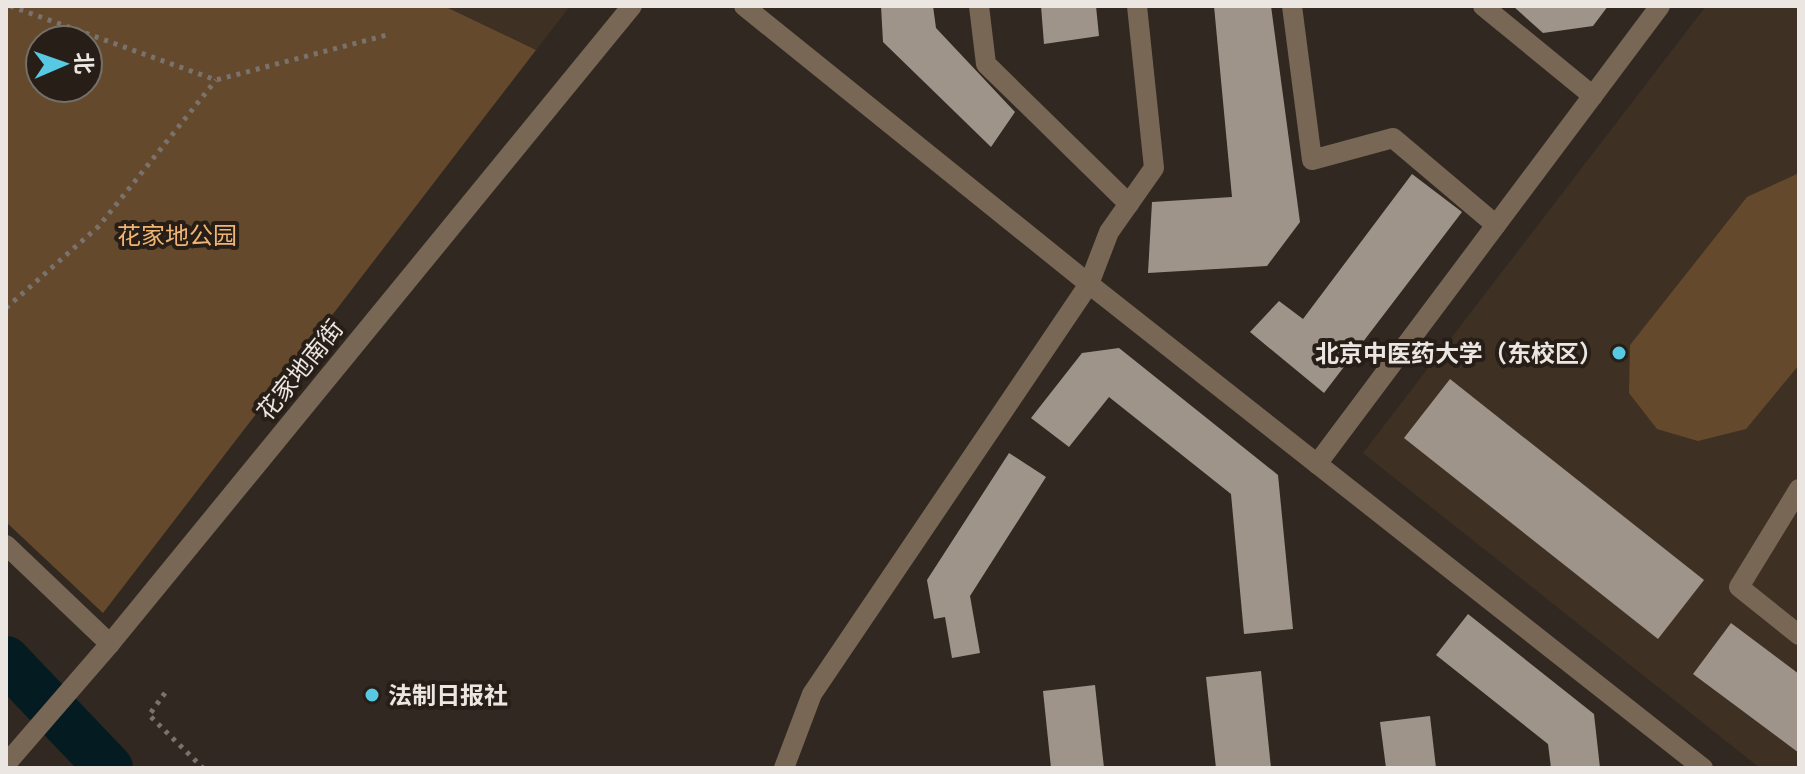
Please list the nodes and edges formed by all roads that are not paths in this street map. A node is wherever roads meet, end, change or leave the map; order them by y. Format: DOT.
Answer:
graph roads {
  1 [pos="632,6"];
  2 [pos="744,6"];
  3 [pos="979,6"];
  4 [pos="1137,6"];
  5 [pos="1292,6"];
  6 [pos="1483,6"];
  7 [pos="1660,6"];
  8 [pos="1593,96"];
  9 [pos="1129,204"];
  10 [pos="1496,225"];
  11 [pos="1089,284"];
  12 [pos="1317,464"];
  13 [pos="1799,489"];
  14 [pos="6,545"];
  15 [pos="1799,635"];
  16 [pos="109,644"];
  17 [pos="7,762"];
  18 [pos="784,768"];
  19 [pos="1703,768"];
  1 -- 16 [label="street, 花家地南街"];
  2 -- 11 [label="street"];
  3 -- 9 [label="street"];
  4 -- 9 [label="street"];
  5 -- 10 [label="street"];
  6 -- 8 [label="street"];
  7 -- 8 [label="street"];
  8 -- 10 [label="street"];
  9 -- 11 [label="street"];
  10 -- 12 [label="street"];
  11 -- 12 [label="street"];
  11 -- 18 [label="street"];
  12 -- 19 [label="street"];
  13 -- 15 [label="street"];
  14 -- 16 [label="street"];
  16 -- 17 [label="street, 花家地南街"];
}
